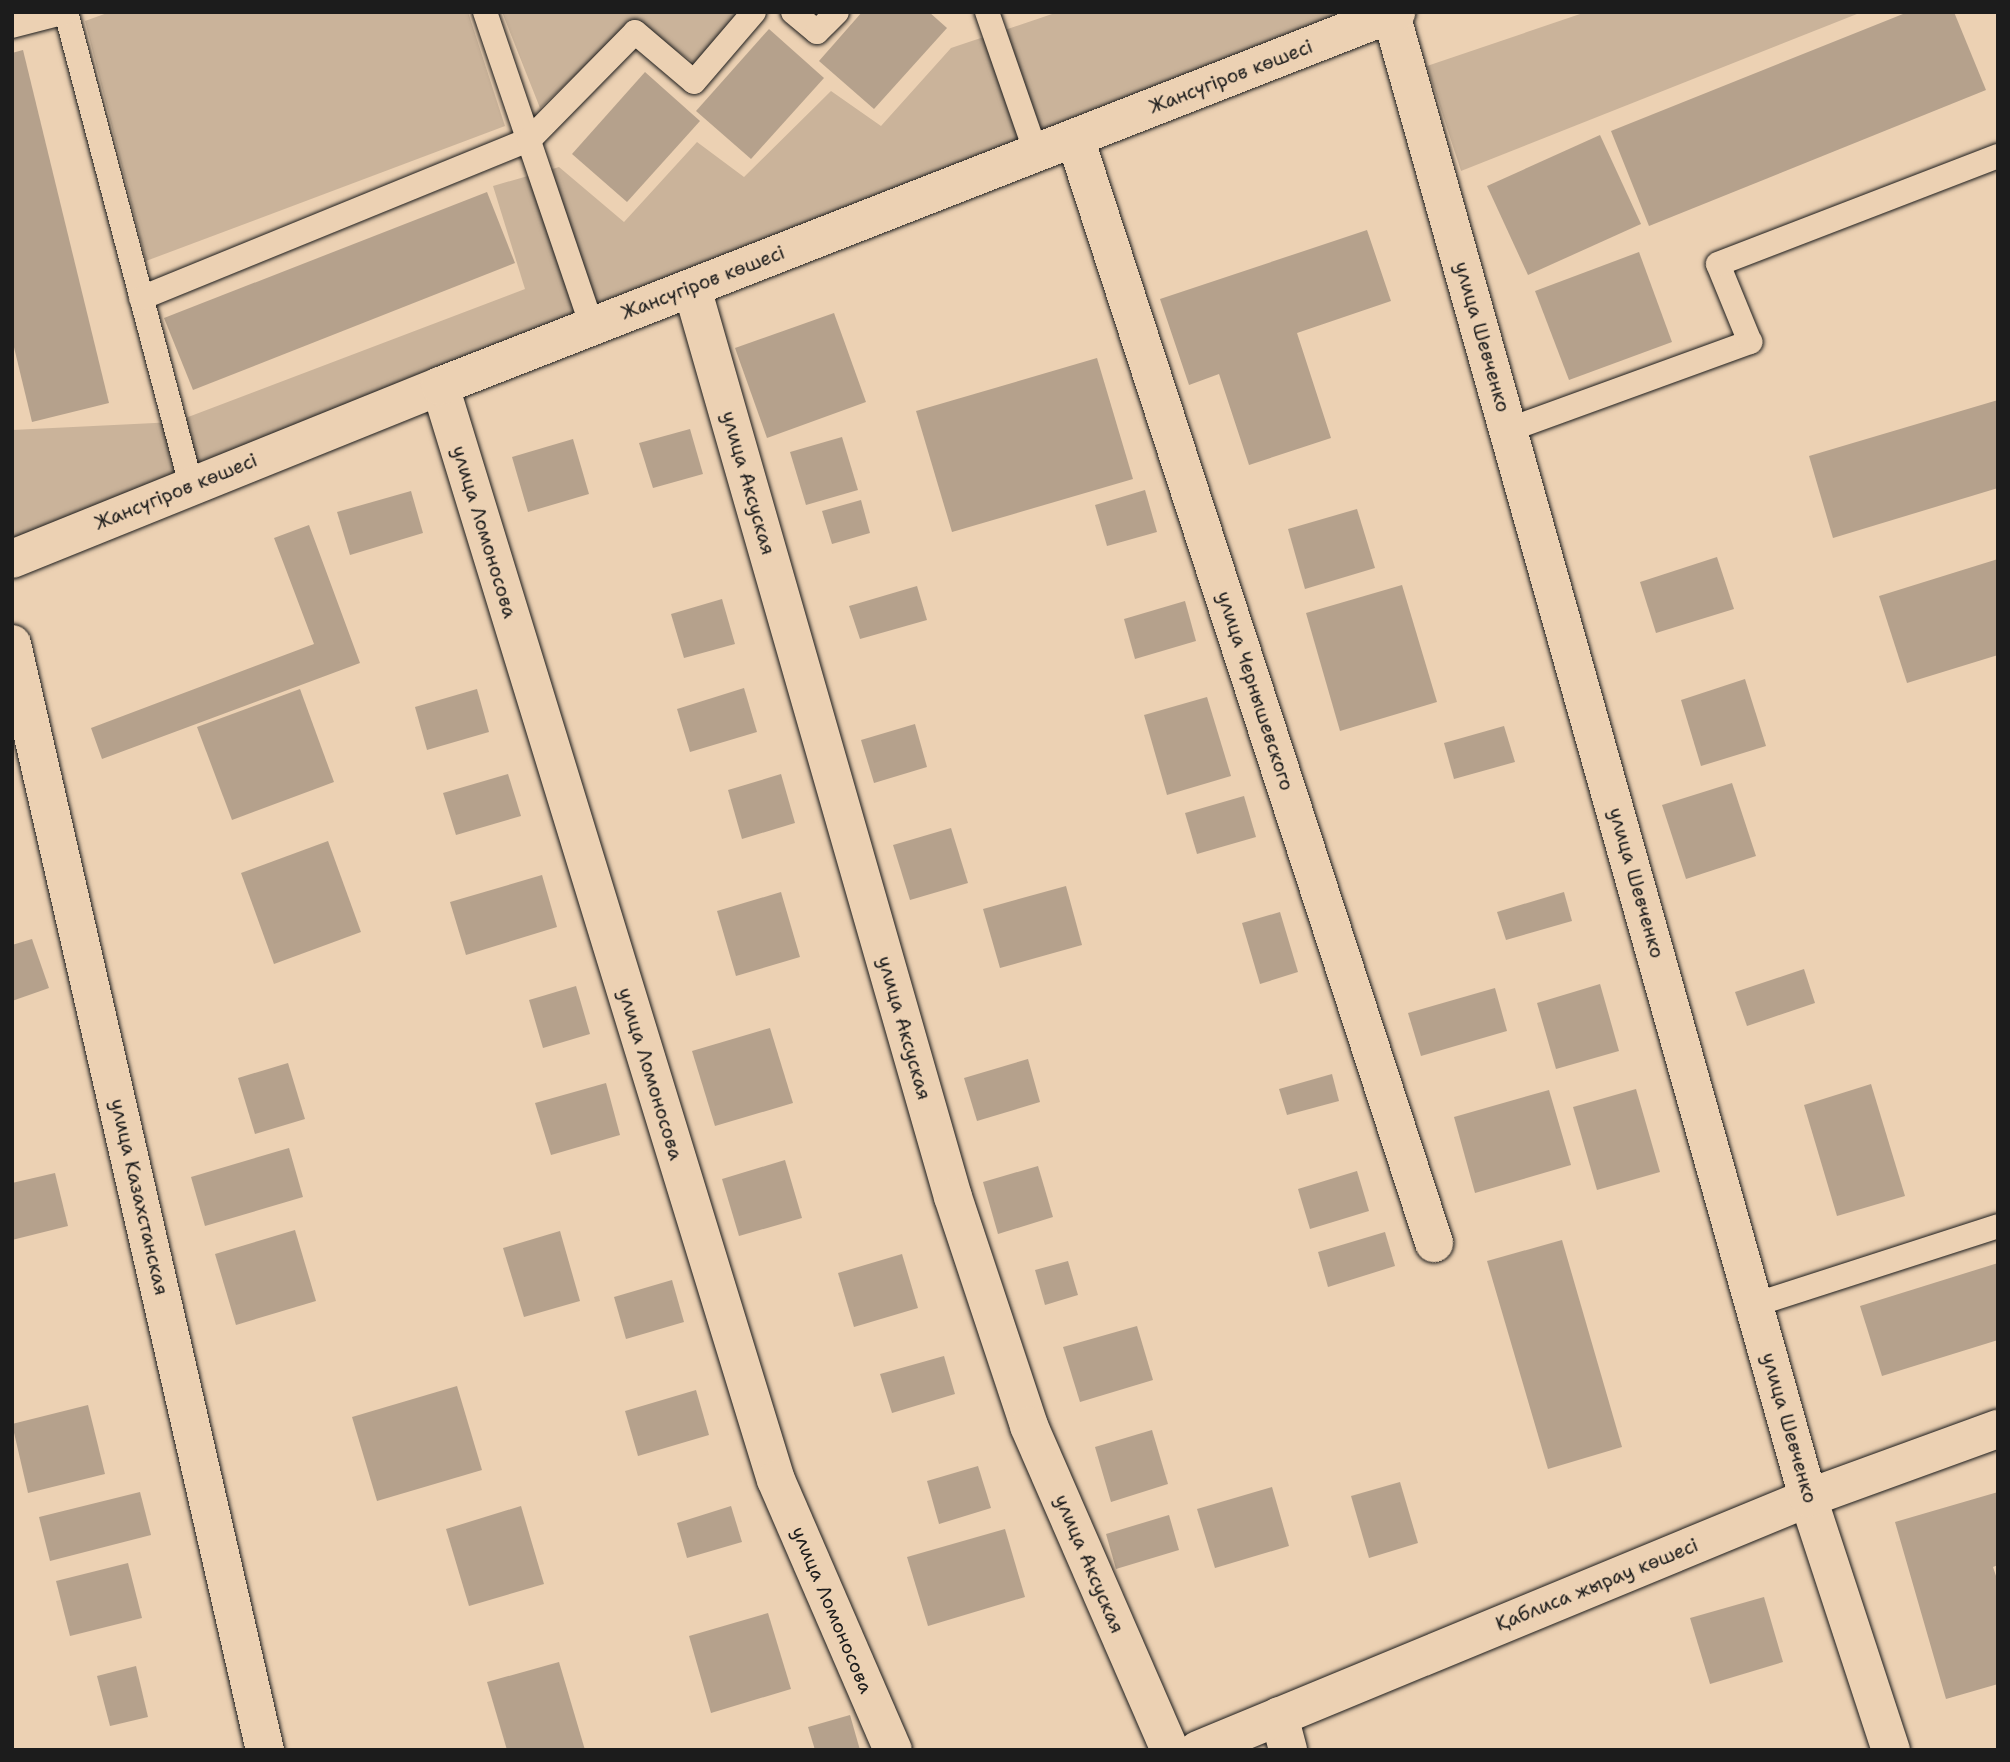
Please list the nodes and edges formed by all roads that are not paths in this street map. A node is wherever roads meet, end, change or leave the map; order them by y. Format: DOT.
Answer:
graph roads {
  1 [pos="66,12"];
  2 [pos="485,12"];
  3 [pos="754,12"];
  4 [pos="793,12"];
  5 [pos="837,12"];
  6 [pos="987,12"];
  7 [pos="1393,13"];
  8 [pos="12,26"];
  9 [pos="1075,138"];
  10 [pos="529,140"];
  11 [pos="1036,153"];
  12 [pos="1998,156"];
  13 [pos="692,288"];
  14 [pos="141,299"];
  15 [pos="592,327"];
  16 [pos="440,386"];
  17 [pos="1508,430"];
  18 [pos="191,486"];
  19 [pos="12,559"];
  20 [pos="12,644"];
  21 [pos="1998,1226"];
  22 [pos="1434,1243"];
  23 [pos="1754,1305"];
  24 [pos="1998,1429"];
  25 [pos="1808,1498"];
  26 [pos="1283,1733"];
  27 [pos="265,1750"];
  28 [pos="893,1750"];
  29 [pos="1170,1750"];
  30 [pos="1198,1750"];
  31 [pos="1891,1750"];
  1 -- 8 [label="lane"];
  1 -- 14 [label="lane"];
  2 -- 10 [label="lane"];
  3 -- 10 [label="lane"];
  4 -- 5 [label="lane"];
  6 -- 11 [label="lane"];
  7 -- 9 [label="street, Жансүгіров көшесі"];
  7 -- 17 [label="street, улица Шевченко"];
  9 -- 11 [label="street, Жансүгіров көшесі"];
  9 -- 22 [label="street, улица Чернышевского"];
  10 -- 14 [label="lane"];
  10 -- 15 [label="lane"];
  11 -- 13 [label="street, Жансүгіров көшесі"];
  12 -- 17 [label="lane"];
  13 -- 15 [label="street, Жансүгіров көшесі"];
  13 -- 29 [label="street, улица Аксуская"];
  14 -- 18 [label="lane"];
  15 -- 16 [label="street, Жансүгіров көшесі"];
  16 -- 18 [label="street, Жансүгіров көшесі"];
  16 -- 28 [label="street, улица Ломоносова"];
  17 -- 23 [label="street, улица Шевченко"];
  18 -- 19 [label="street, Жансүгіров көшесі"];
  20 -- 27 [label="street, улица Казахстанская"];
  21 -- 23 [label="lane"];
  23 -- 25 [label="street, улица Шевченко"];
  24 -- 25 [label="street, Қаблиса жырау көшесі"];
  25 -- 26 [label="street, Қаблиса жырау көшесі"];
  25 -- 31 [label="street, улица Шевченко"];
  26 -- 30 [label="street, Қаблиса жырау көшесі"];
}
